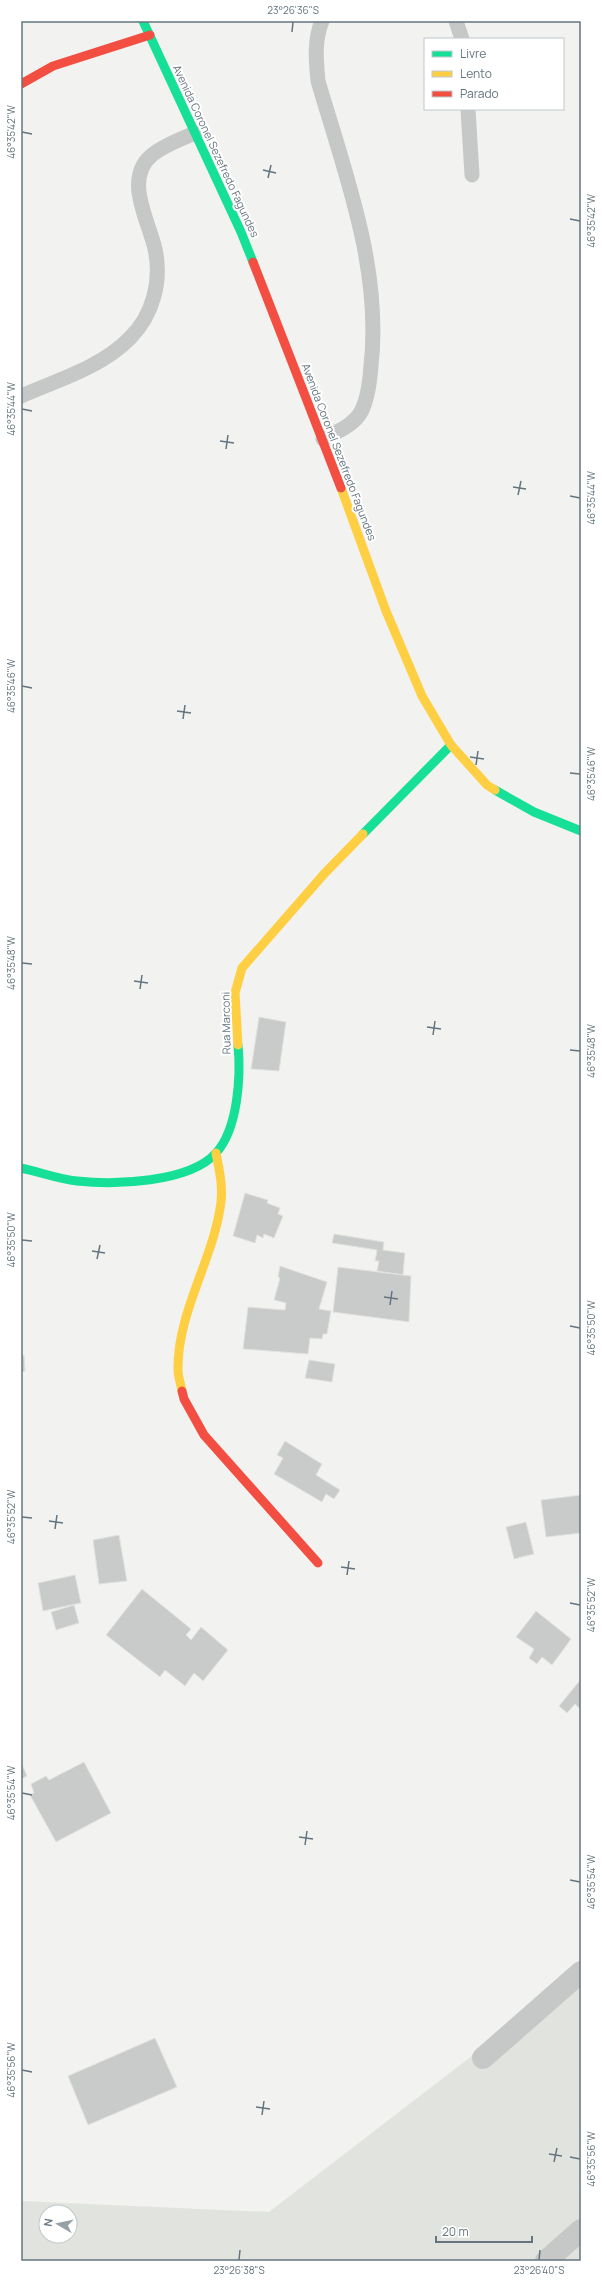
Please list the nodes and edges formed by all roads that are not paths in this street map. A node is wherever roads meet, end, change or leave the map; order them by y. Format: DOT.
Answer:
graph roads {
  1 [pos="143,21"];
  2 [pos="322,21"];
  3 [pos="456,21"];
  4 [pos="150,36"];
  5 [pos="462,38"];
  6 [pos="21,84"];
  7 [pos="468,110"];
  8 [pos="195,133"];
  9 [pos="472,175"];
  10 [pos="21,396"];
  11 [pos="323,439"];
  12 [pos="451,745"];
  13 [pos="581,831"];
  14 [pos="216,1153"];
  15 [pos="21,1168"];
  16 [pos="318,1564"];
  17 [pos="581,1972"];
  18 [pos="483,2058"];
  19 [pos="581,2230"];
  20 [pos="546,2261"];
  1 -- 4 [label="street, Avenida Coronel Sezefredo Fagundes"];
  2 -- 11 [label="lane"];
  3 -- 5 [label="lane"];
  4 -- 6 [label="street"];
  4 -- 8 [label="street, Avenida Coronel Sezefredo Fagundes"];
  7 -- 9 [label="lane"];
  8 -- 10 [label="lane"];
  8 -- 11 [label="street, Avenida Coronel Sezefredo Fagundes"];
  11 -- 12 [label="street, Avenida Coronel Sezefredo Fagundes"];
  12 -- 13 [label="street, Avenida Coronel Sezefredo Fagundes"];
  12 -- 14 [label="street, Rua Marconi"];
  14 -- 15 [label="street, Rua Marconi"];
  14 -- 16 [label="street"];
  17 -- 18 [label="street"];
  19 -- 20 [label="street"];
}
